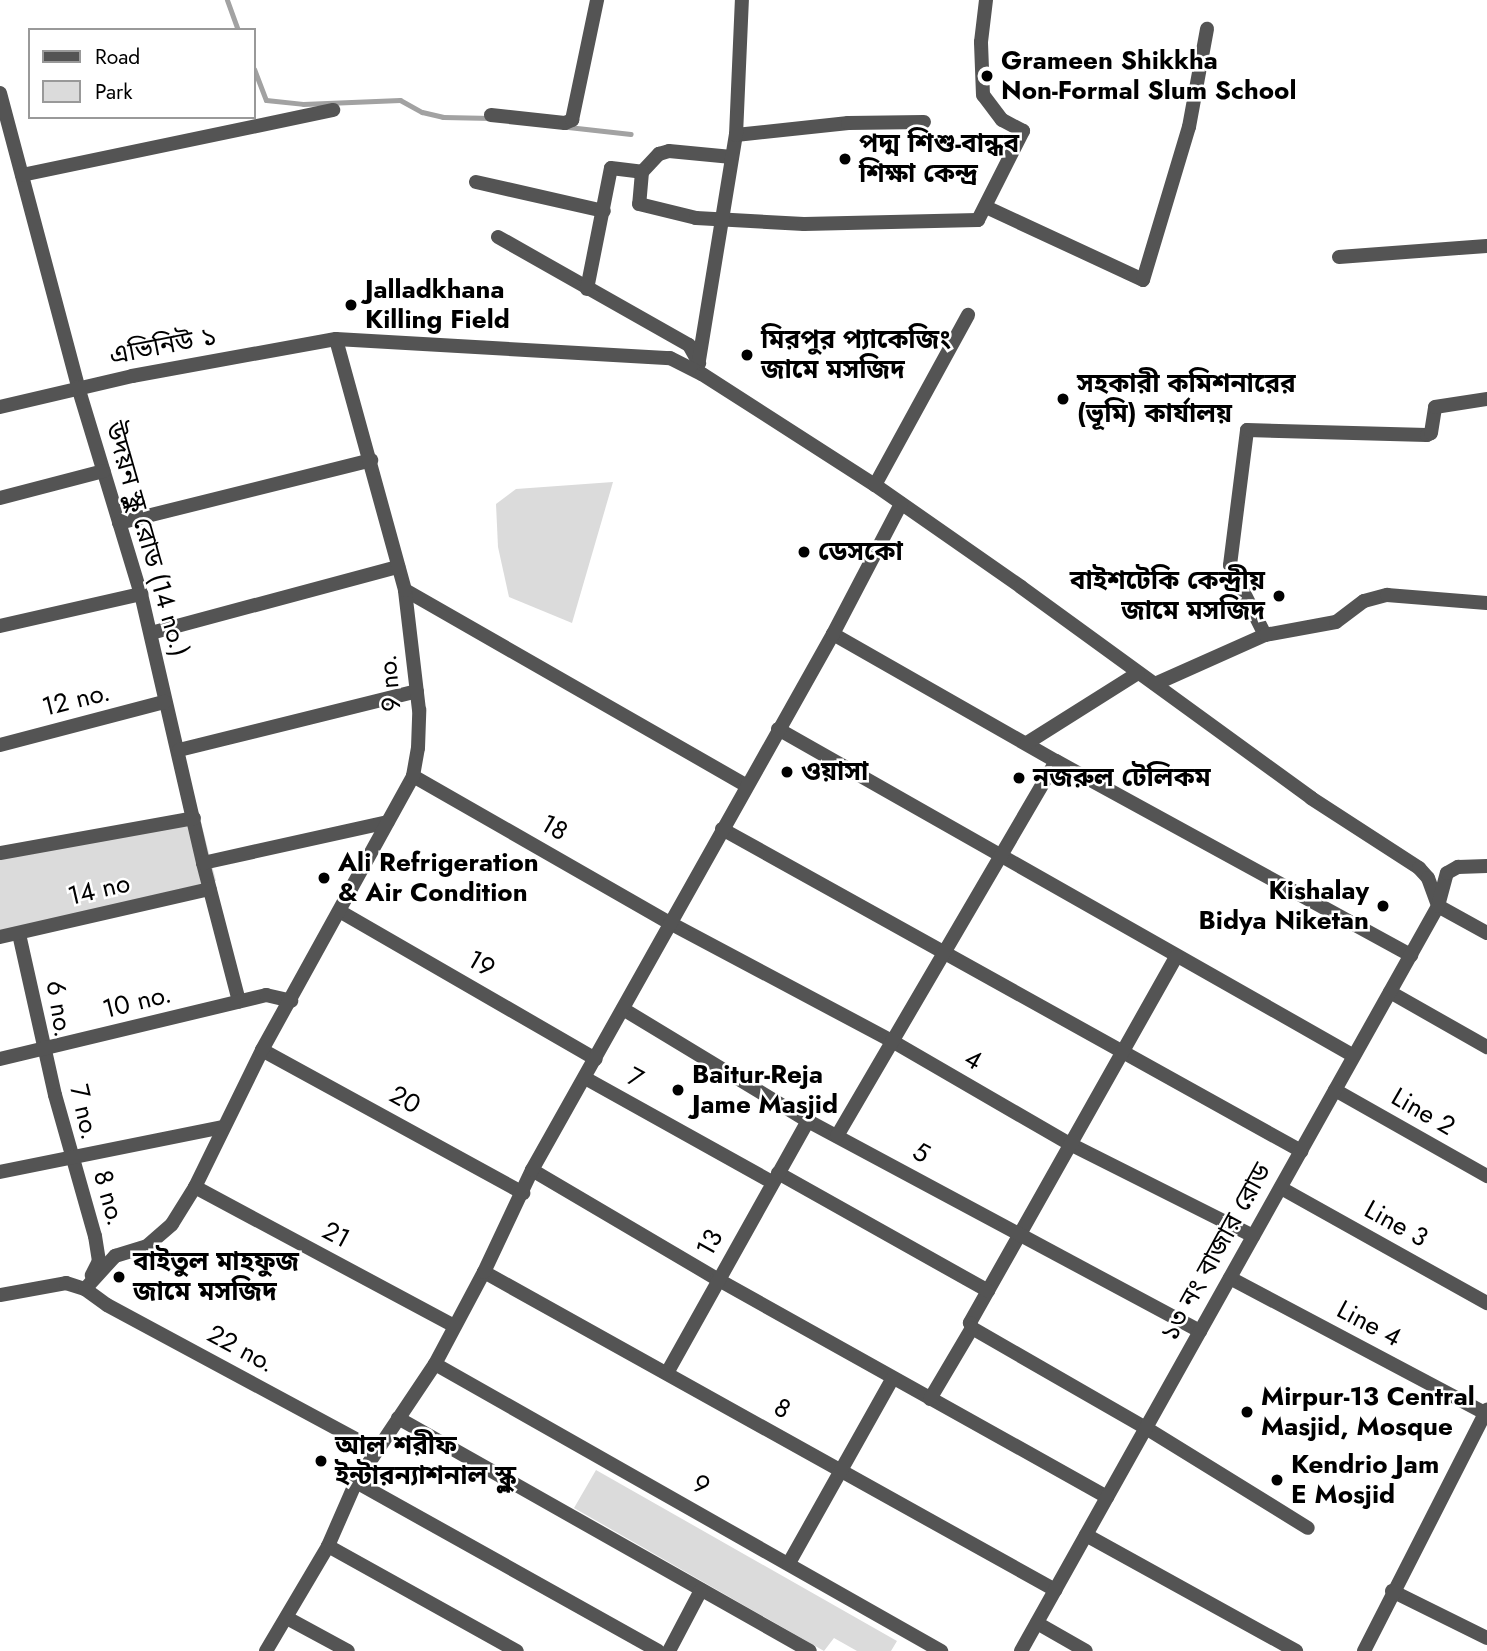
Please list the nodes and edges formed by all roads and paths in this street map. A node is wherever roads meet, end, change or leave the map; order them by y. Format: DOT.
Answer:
graph roads {
  1 [pos="597,0"];
  2 [pos="742,0"];
  3 [pos="986,0"];
  4 [pos="1207,29"];
  5 [pos="0,93"];
  6 [pos="333,110"];
  7 [pos="491,115"];
  8 [pos="924,122"];
  9 [pos="736,135"];
  10 [pos="732,157"];
  11 [pos="642,173"];
  12 [pos="22,174"];
  13 [pos="476,182"];
  14 [pos="986,207"];
  15 [pos="604,211"];
  16 [pos="723,221"];
  17 [pos="498,237"];
  18 [pos="1487,246"];
  19 [pos="1339,257"];
  20 [pos="587,289"];
  21 [pos="968,315"];
  22 [pos="336,339"];
  23 [pos="700,367"];
  24 [pos="78,387"];
  25 [pos="1487,399"];
  26 [pos="0,407"];
  27 [pos="371,460"];
  28 [pos="104,471"];
  29 [pos="875,485"];
  30 [pos="0,498"];
  31 [pos="901,504"];
  32 [pos="119,523"];
  33 [pos="398,567"];
  34 [pos="405,590"];
  35 [pos="141,594"];
  36 [pos="1487,603"];
  37 [pos="0,626"];
  38 [pos="151,633"];
  39 [pos="833,634"];
  40 [pos="1265,635"];
  41 [pos="1138,673"];
  42 [pos="1155,684"];
  43 [pos="417,691"];
  44 [pos="164,702"];
  45 [pos="778,729"];
  46 [pos="1027,744"];
  47 [pos="0,745"];
  48 [pos="179,750"];
  49 [pos="1056,761"];
  50 [pos="413,776"];
  51 [pos="746,785"];
  52 [pos="194,818"];
  53 [pos="388,822"];
  54 [pos="722,829"];
  55 [pos="0,853"];
  56 [pos="1000,856"];
  57 [pos="203,863"];
  58 [pos="1487,866"];
  59 [pos="210,889"];
  60 [pos="1438,906"];
  61 [pos="341,912"];
  62 [pos="670,923"];
  63 [pos="19,933"];
  64 [pos="1487,933"];
  65 [pos="0,937"];
  66 [pos="945,951"];
  67 [pos="1410,955"];
  68 [pos="1176,957"];
  69 [pos="1390,992"];
  70 [pos="239,1001"];
  71 [pos="290,1001"];
  72 [pos="623,1009"];
  73 [pos="892,1041"];
  74 [pos="1487,1047"];
  75 [pos="262,1049"];
  76 [pos="1122,1049"];
  77 [pos="46,1050"];
  78 [pos="1354,1056"];
  79 [pos="0,1059"];
  80 [pos="596,1059"];
  81 [pos="585,1078"];
  82 [pos="1335,1090"];
  83 [pos="808,1122"];
  84 [pos="224,1127"];
  85 [pos="837,1136"];
  86 [pos="1070,1144"];
  87 [pos="1301,1151"];
  88 [pos="71,1156"];
  89 [pos="532,1170"];
  90 [pos="0,1172"];
  91 [pos="1487,1176"];
  92 [pos="775,1177"];
  93 [pos="195,1187"];
  94 [pos="1280,1188"];
  95 [pos="523,1193"];
  96 [pos="1020,1234"];
  97 [pos="1253,1236"];
  98 [pos="484,1272"];
  99 [pos="1230,1278"];
  100 [pos="717,1279"];
  101 [pos="85,1289"];
  102 [pos="988,1291"];
  103 [pos="0,1295"];
  104 [pos="1487,1303"];
  105 [pos="454,1326"];
  106 [pos="972,1328"];
  107 [pos="1200,1331"];
  108 [pos="435,1364"];
  109 [pos="667,1373"];
  110 [pos="893,1378"];
  111 [pos="930,1399"];
  112 [pos="1486,1411"];
  113 [pos="398,1418"];
  114 [pos="1146,1428"];
  115 [pos="376,1450"];
  116 [pos="842,1472"];
  117 [pos="356,1482"];
  118 [pos="1107,1497"];
  119 [pos="1308,1528"];
  120 [pos="1086,1535"];
  121 [pos="328,1546"];
  122 [pos="789,1563"];
  123 [pos="701,1590"];
  124 [pos="1055,1591"];
  125 [pos="1392,1591"];
  126 [pos="287,1618"];
  127 [pos="1037,1623"];
  128 [pos="1487,1638"];
  129 [pos="266,1651"];
  130 [pos="348,1651"];
  131 [pos="517,1651"];
  132 [pos="658,1651"];
  133 [pos="669,1651"];
  134 [pos="810,1651"];
  135 [pos="941,1651"];
  136 [pos="1021,1651"];
  137 [pos="1086,1651"];
  138 [pos="1296,1651"];
  139 [pos="1364,1651"];
  1 -- 7 [label="street"];
  2 -- 9 [label="street"];
  3 -- 14 [label="street"];
  4 -- 14 [label="street"];
  5 -- 12 [label="street, উদয়ন স্কুল রোড (14 no.)"];
  6 -- 12 [label="street"];
  8 -- 9 [label="street"];
  9 -- 10 [label="street"];
  10 -- 11 [label="street"];
  10 -- 16 [label="street"];
  11 -- 15 [label="street"];
  11 -- 16 [label="street"];
  12 -- 24 [label="street, উদয়ন স্কুল রোড (14 no.)"];
  13 -- 15 [label="street"];
  14 -- 16 [label="street"];
  15 -- 20 [label="street"];
  16 -- 23 [label="street"];
  17 -- 20 [label="street"];
  18 -- 19 [label="street"];
  20 -- 23 [label="street"];
  21 -- 29 [label="street"];
  22 -- 23 [label="street, এভিনিউ ১"];
  22 -- 24 [label="street, এভিনিউ ১"];
  22 -- 27 [label="street, 9 no."];
  23 -- 29 [label="street"];
  24 -- 26 [label="street, এভিনিউ ১"];
  24 -- 28 [label="street, উদয়ন স্কুল রোড (14 no.)"];
  25 -- 40 [label="street"];
  27 -- 32 [label="street"];
  27 -- 33 [label="street, 9 no."];
  28 -- 30 [label="street"];
  28 -- 32 [label="street, উদয়ন স্কুল রোড (14 no.)"];
  29 -- 31 [label="street"];
  31 -- 39 [label="street"];
  31 -- 41 [label="street"];
  32 -- 35 [label="street, উদয়ন স্কুল রোড (14 no.)"];
  33 -- 34 [label="street, 9 no."];
  33 -- 38 [label="street"];
  34 -- 43 [label="street, 9 no."];
  34 -- 51 [label="street"];
  35 -- 37 [label="street"];
  35 -- 38 [label="street, উদয়ন স্কুল রোড (14 no.)"];
  36 -- 40 [label="street"];
  38 -- 44 [label="street, উদয়ন স্কুল রোড (14 no.)"];
  39 -- 45 [label="street"];
  39 -- 46 [label="street"];
  40 -- 42 [label="street"];
  41 -- 42 [label="street"];
  41 -- 46 [label="street"];
  42 -- 60 [label="street"];
  43 -- 48 [label="street"];
  43 -- 50 [label="street, 9 no."];
  44 -- 47 [label="street, 12 no."];
  44 -- 48 [label="street, উদয়ন স্কুল রোড (14 no.)"];
  45 -- 51 [label="street"];
  45 -- 56 [label="street"];
  46 -- 49 [label="street"];
  48 -- 52 [label="street, উদয়ন স্কুল রোড (14 no.)"];
  49 -- 56 [label="street"];
  49 -- 67 [label="street"];
  50 -- 53 [label="street, 9 no."];
  50 -- 62 [label="street, 18"];
  51 -- 54 [label="street"];
  52 -- 55 [label="street"];
  52 -- 57 [label="street, উদয়ন স্কুল রোড (14 no.)"];
  53 -- 57 [label="street"];
  53 -- 61 [label="street, 9 no."];
  54 -- 62 [label="street"];
  54 -- 66 [label="street"];
  56 -- 66 [label="street"];
  56 -- 68 [label="street"];
  57 -- 59 [label="street, উদয়ন স্কুল রোড (14 no.)"];
  58 -- 60 [label="street, ১৩ নং বাজার রোড"];
  59 -- 63 [label="street, 14 no"];
  59 -- 70 [label="street, উদয়ন স্কুল রোড (14 no.)"];
  60 -- 64 [label="street"];
  60 -- 67 [label="street, ১৩ নং বাজার রোড"];
  61 -- 71 [label="street, 9 no."];
  61 -- 80 [label="street, 19"];
  62 -- 72 [label="street"];
  62 -- 73 [label="street, 4"];
  63 -- 65 [label="street, 14 no"];
  63 -- 77 [label="street, 6 no."];
  66 -- 73 [label="street"];
  66 -- 76 [label="street"];
  67 -- 69 [label="street, ১৩ নং বাজার রোড"];
  68 -- 76 [label="street"];
  68 -- 78 [label="street"];
  69 -- 74 [label="street"];
  69 -- 78 [label="street, ১৩ নং বাজার রোড"];
  70 -- 71 [label="street"];
  70 -- 77 [label="street, 10 no."];
  71 -- 75 [label="street, 9 no."];
  72 -- 80 [label="street"];
  72 -- 83 [label="street, 5"];
  73 -- 85 [label="street"];
  73 -- 86 [label="street, 4"];
  75 -- 84 [label="street, 9 no."];
  75 -- 95 [label="street, 20"];
  76 -- 86 [label="street"];
  76 -- 87 [label="street"];
  77 -- 79 [label="street, 6 no."];
  77 -- 88 [label="street, 7 no."];
  78 -- 82 [label="street, ১৩ নং বাজার রোড"];
  80 -- 81 [label="street"];
  81 -- 89 [label="street"];
  81 -- 92 [label="street, 7"];
  82 -- 87 [label="street, ১৩ নং বাজার রোড"];
  82 -- 91 [label="street, Line 2"];
  83 -- 85 [label="street, 5"];
  83 -- 92 [label="street, 13"];
  84 -- 88 [label="street"];
  84 -- 93 [label="street, 9 no."];
  85 -- 96 [label="street, 5"];
  86 -- 96 [label="street"];
  86 -- 97 [label="street, 4"];
  87 -- 94 [label="street, ১৩ নং বাজার রোড"];
  88 -- 90 [label="street, 7 no."];
  88 -- 101 [label="street, 8 no."];
  89 -- 95 [label="street"];
  89 -- 100 [label="street"];
  92 -- 100 [label="street, 13"];
  92 -- 102 [label="street, 7"];
  93 -- 101 [label="street, 9 no."];
  93 -- 105 [label="street, 21"];
  94 -- 97 [label="street, ১৩ নং বাজার রোড"];
  94 -- 104 [label="street, Line 3"];
  95 -- 98 [label="street"];
  96 -- 102 [label="street"];
  96 -- 107 [label="street, 5"];
  97 -- 99 [label="street, ১৩ নং বাজার রোড"];
  98 -- 105 [label="street"];
  98 -- 109 [label="street, 8"];
  99 -- 107 [label="street, ১৩ নং বাজার রোড"];
  99 -- 112 [label="street, Line 4"];
  100 -- 109 [label="street, 13"];
  100 -- 110 [label="street"];
  101 -- 103 [label="street"];
  101 -- 115 [label="street, 22 no."];
  102 -- 106 [label="street"];
  105 -- 108 [label="street"];
  106 -- 111 [label="street"];
  106 -- 114 [label="street"];
  107 -- 114 [label="street, ১৩ নং বাজার রোড"];
  108 -- 113 [label="street"];
  108 -- 122 [label="street, 9"];
  109 -- 116 [label="street, 8"];
  110 -- 111 [label="street"];
  110 -- 116 [label="street"];
  111 -- 118 [label="street"];
  112 -- 125 [label="street"];
  113 -- 115 [label="street"];
  113 -- 123 [label="street"];
  114 -- 118 [label="street, ১৩ নং বাজার রোড"];
  114 -- 119 [label="street"];
  115 -- 117 [label="street"];
  116 -- 122 [label="street"];
  116 -- 124 [label="street, 8"];
  117 -- 121 [label="street"];
  117 -- 132 [label="street"];
  118 -- 120 [label="street, ১৩ নং বাজার রোড"];
  120 -- 124 [label="street, ১৩ নং বাজার রোড"];
  120 -- 138 [label="street"];
  121 -- 126 [label="street"];
  121 -- 131 [label="street"];
  122 -- 135 [label="street, 9"];
  123 -- 133 [label="street"];
  123 -- 134 [label="street"];
  124 -- 127 [label="street, ১৩ নং বাজার রোড"];
  125 -- 128 [label="street"];
  125 -- 139 [label="street"];
  126 -- 129 [label="street"];
  126 -- 130 [label="street"];
  127 -- 136 [label="street, ১৩ নং বাজার রোড"];
  127 -- 137 [label="street"];
}
